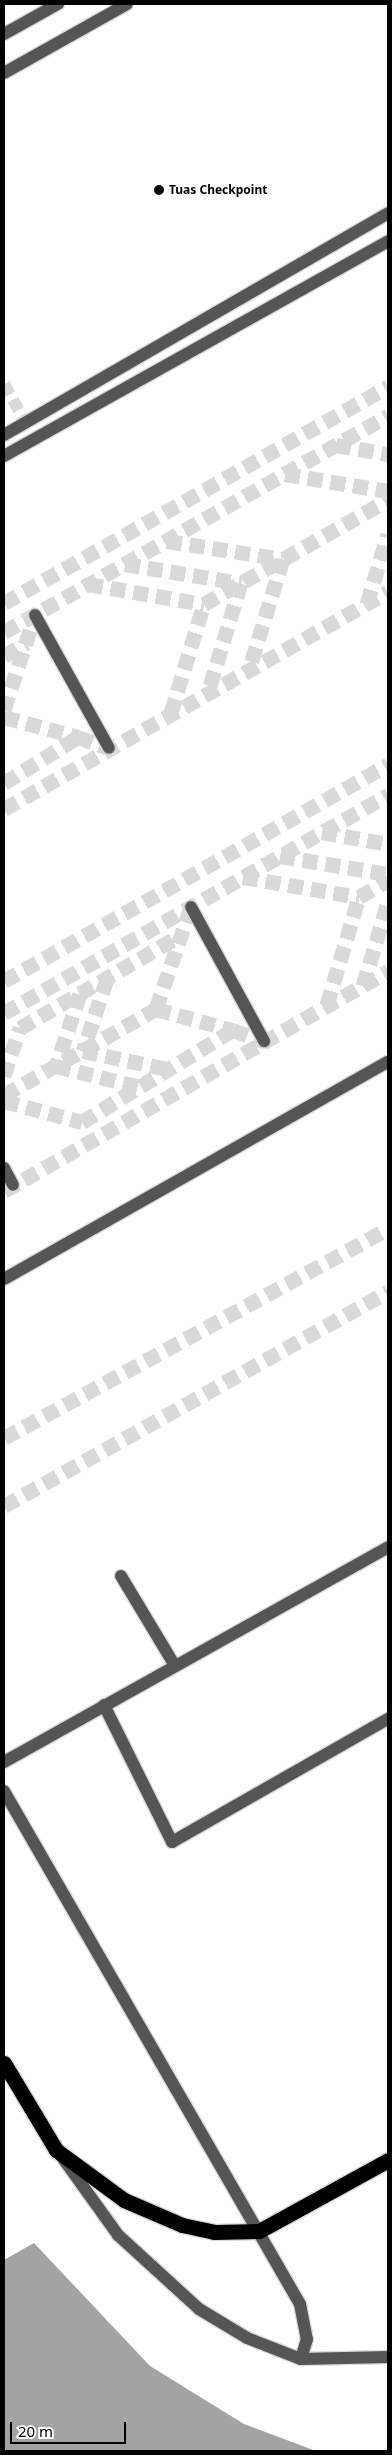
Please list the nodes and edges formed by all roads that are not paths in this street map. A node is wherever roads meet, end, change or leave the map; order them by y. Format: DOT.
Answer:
graph roads {
  1 [pos="58,4"];
  2 [pos="127,4"];
  3 [pos="4,34"];
  4 [pos="4,73"];
  5 [pos="388,213"];
  6 [pos="388,241"];
  7 [pos="4,435"];
  8 [pos="4,456"];
  9 [pos="38,620"];
  10 [pos="106,743"];
  11 [pos="193,911"];
  12 [pos="262,1037"];
  13 [pos="388,1062"];
  14 [pos="4,1168"];
  15 [pos="14,1185"];
  16 [pos="4,1279"];
  17 [pos="388,1547"];
  18 [pos="121,1576"];
  19 [pos="175,1666"];
  20 [pos="104,1706"];
  21 [pos="388,1719"];
  22 [pos="4,1762"];
  23 [pos="4,1791"];
  24 [pos="4,2063"];
  25 [pos="56,2150"];
  26 [pos="388,2160"];
  27 [pos="259,2231"];
  28 [pos="388,2356"];
  29 [pos="301,2359"];
  1 -- 3 [label="lane"];
  2 -- 4 [label="lane"];
  5 -- 7 [label="lane"];
  6 -- 8 [label="lane"];
  9 -- 10 [label="lane"];
  11 -- 12 [label="lane"];
  13 -- 16 [label="lane"];
  14 -- 15 [label="lane"];
  17 -- 19 [label="lane"];
  18 -- 19 [label="lane"];
  19 -- 20 [label="lane"];
  20 -- 21 [label="lane"];
  20 -- 22 [label="lane"];
  23 -- 27 [label="lane"];
  24 -- 25 [label="highway"];
  25 -- 27 [label="highway"];
  25 -- 29 [label="lane"];
  26 -- 27 [label="highway"];
  27 -- 29 [label="lane"];
  28 -- 29 [label="lane"];
}
